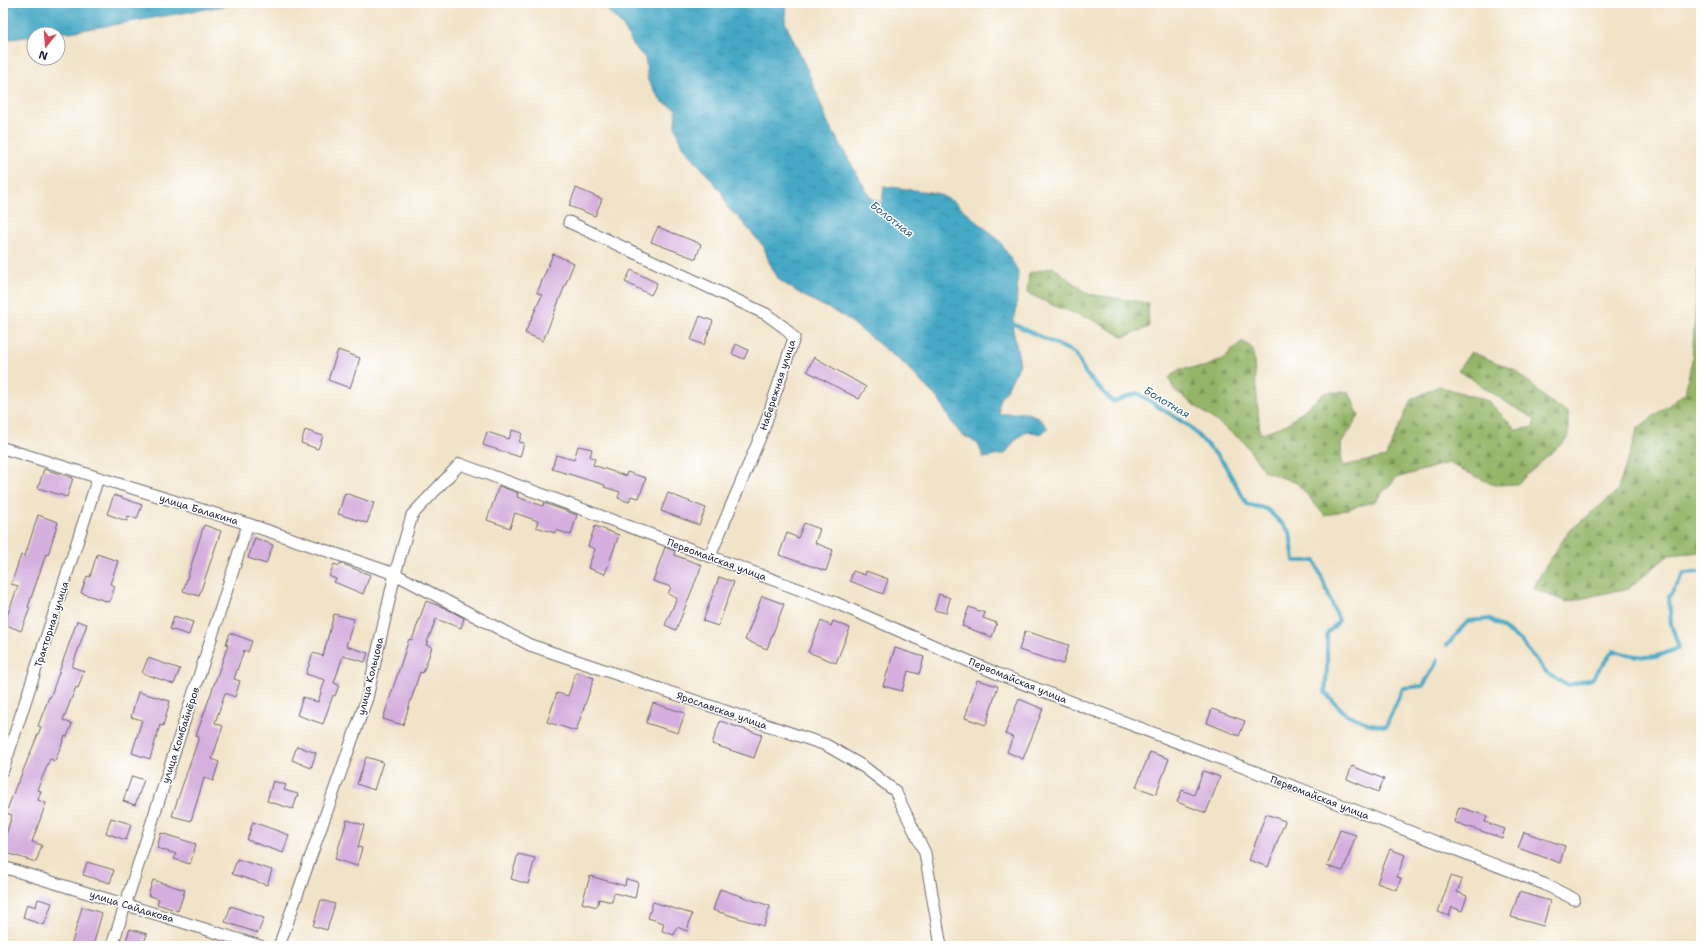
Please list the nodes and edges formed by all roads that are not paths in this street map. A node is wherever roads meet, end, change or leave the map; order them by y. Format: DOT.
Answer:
graph roads {
  1 [pos="570,222"];
  2 [pos="3,448"];
  3 [pos="460,464"];
  4 [pos="98,478"];
  5 [pos="248,524"];
  6 [pos="710,556"];
  7 [pos="394,574"];
  8 [pos="3,770"];
  9 [pos="3,867"];
  10 [pos="1574,899"];
  11 [pos="125,904"];
  12 [pos="112,946"];
  13 [pos="260,946"];
  14 [pos="279,946"];
  15 [pos="941,946"];
  1 -- 6 [label="street, Набережная улица"];
  2 -- 4 [label="street, улица Балакина"];
  3 -- 6 [label="street, Первомайская улица"];
  3 -- 7 [label="street, улица Кольцова"];
  4 -- 5 [label="street, улица Балакина"];
  4 -- 8 [label="street, Тракторная улица"];
  5 -- 7 [label="street, улица Балакина"];
  5 -- 11 [label="street, улица Комбайнёров"];
  6 -- 10 [label="street, Первомайская улица"];
  7 -- 14 [label="street, улица Кольцова"];
  7 -- 15 [label="street, Ярославская улица"];
  9 -- 11 [label="street, улица Сайдакова"];
  11 -- 12 [label="street, улица Комбайнёров"];
  11 -- 13 [label="street, улица Сайдакова"];
}
